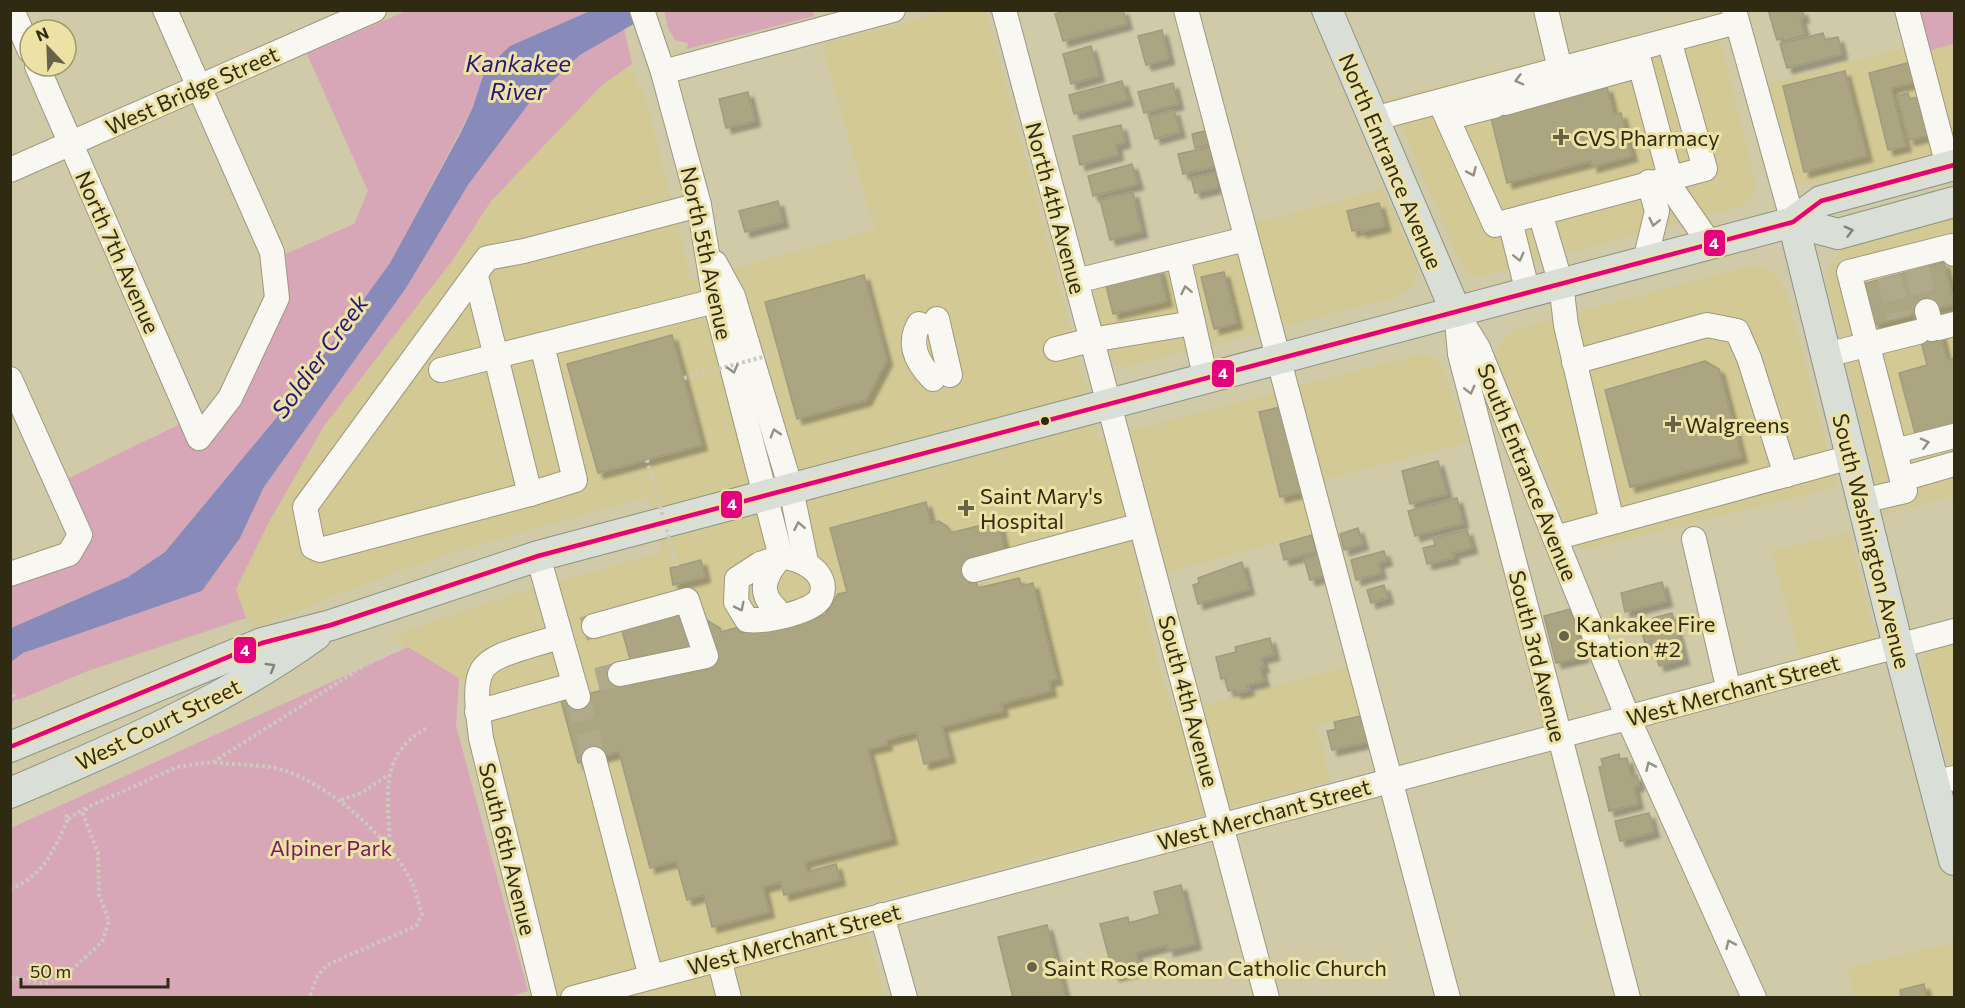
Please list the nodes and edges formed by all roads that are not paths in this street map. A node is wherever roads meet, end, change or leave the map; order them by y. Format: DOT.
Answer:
graph roads {
  1 [pos="165,10"];
  2 [pos="374,10"];
  3 [pos="642,10"];
  4 [pos="893,10"];
  5 [pos="1004,10"];
  6 [pos="1186,10"];
  7 [pos="1327,10"];
  8 [pos="1546,10"];
  9 [pos="1907,10"];
  10 [pos="1735,16"];
  11 [pos="338,18"];
  12 [pos="1669,40"];
  13 [pos="1638,57"];
  14 [pos="1560,69"];
  15 [pos="663,72"];
  16 [pos="41,78"];
  17 [pos="198,88"];
  18 [pos="1444,110"];
  19 [pos="1373,119"];
  20 [pos="70,143"];
  21 [pos="1951,166"];
  22 [pos="10,170"];
  23 [pos="1660,179"];
  24 [pos="1954,202"];
  25 [pos="699,205"];
  26 [pos="1540,213"];
  27 [pos="1510,221"];
  28 [pos="1792,222"];
  29 [pos="1246,239"];
  30 [pos="1710,244"];
  31 [pos="708,251"];
  32 [pos="1954,255"];
  33 [pos="1179,256"];
  34 [pos="1645,261"];
  35 [pos="476,276"];
  36 [pos="1076,281"];
  37 [pos="1561,284"];
  38 [pos="1528,293"];
  39 [pos="715,301"];
  40 [pos="1456,312"];
  41 [pos="928,322"];
  42 [pos="1193,323"];
  43 [pos="1925,325"];
  44 [pos="1091,340"];
  45 [pos="542,345"];
  46 [pos="1868,345"];
  47 [pos="1056,349"];
  48 [pos="1826,355"];
  49 [pos="497,357"];
  50 [pos="1277,360"];
  51 [pos="1574,362"];
  52 [pos="441,370"];
  53 [pos="941,377"];
  54 [pos="10,379"];
  55 [pos="1206,380"];
  56 [pos="1109,405"];
  57 [pos="1954,436"];
  58 [pos="1895,451"];
  59 [pos="1851,457"];
  60 [pos="1954,464"];
  61 [pos="1786,475"];
  62 [pos="1902,478"];
  63 [pos="779,493"];
  64 [pos="530,494"];
  65 [pos="1862,501"];
  66 [pos="1612,522"];
  67 [pos="1141,525"];
  68 [pos="1555,537"];
  69 [pos="1695,539"];
  70 [pos="538,556"];
  71 [pos="781,557"];
  72 [pos="806,562"];
  73 [pos="974,570"];
  74 [pos="10,574"];
  75 [pos="775,608"];
  76 [pos="331,625"];
  77 [pos="594,626"];
  78 [pos="1954,631"];
  79 [pos="549,640"];
  80 [pos="1898,646"];
  81 [pos="620,674"];
  82 [pos="1729,691"];
  83 [pos="476,706"];
  84 [pos="1628,718"];
  85 [pos="1558,736"];
  86 [pos="10,747"];
  87 [pos="594,759"];
  88 [pos="1390,781"];
  89 [pos="1944,781"];
  90 [pos="10,793"];
  91 [pos="1222,825"];
  92 [pos="1954,860"];
  93 [pos="882,915"];
  94 [pos="719,959"];
  95 [pos="651,977"];
  96 [pos="604,994"];
  97 [pos="544,998"];
  98 [pos="573,998"];
  99 [pos="729,998"];
  100 [pos="905,998"];
  101 [pos="1267,998"];
  102 [pos="1448,998"];
  103 [pos="1628,998"];
  104 [pos="1754,998"];
  1 -- 17 [label="street"];
  2 -- 11 [label="street, West Bridge Street"];
  3 -- 15 [label="street, North 5th Avenue"];
  4 -- 15 [label="street"];
  5 -- 36 [label="street, North 4th Avenue"];
  6 -- 29 [label="street"];
  7 -- 19 [label="main road, North Entrance Avenue"];
  8 -- 14 [label="street"];
  9 -- 21 [label="street"];
  10 -- 12 [label="street"];
  10 -- 28 [label="street"];
  11 -- 17 [label="street, West Bridge Street"];
  12 -- 13 [label="street"];
  12 -- 23 [label="street"];
  13 -- 14 [label="street"];
  13 -- 18 [label="street"];
  13 -- 23 [label="street"];
  14 -- 18 [label="street, one-way"];
  15 -- 25 [label="street, North 5th Avenue"];
  16 -- 20 [label="street, North 7th Avenue"];
  17 -- 20 [label="street, West Bridge Street"];
  17 -- 20 [label="street, North 7th Avenue"];
  18 -- 19 [label="street"];
  18 -- 27 [label="street, one-way"];
  19 -- 40 [label="main road, North Entrance Avenue"];
  20 -- 22 [label="street, West Bridge Street"];
  21 -- 28 [label="main road, West Court Street"];
  23 -- 26 [label="street"];
  23 -- 30 [label="street"];
  23 -- 34 [label="street, one-way"];
  28 -- 24 [label="main road, West Court Street, one-way"];
  25 -- 31 [label="street, North 5th Avenue"];
  25 -- 35 [label="street"];
  26 -- 27 [label="street"];
  26 -- 37 [label="street"];
  27 -- 38 [label="street, one-way"];
  28 -- 30 [label="main road, West Court Street"];
  28 -- 48 [label="main road, South Washington Avenue"];
  29 -- 33 [label="street"];
  29 -- 50 [label="street"];
  30 -- 34 [label="main road, West Court Street"];
  31 -- 39 [label="street, North 5th Avenue"];
  63 -- 31 [label="street, one-way"];
  32 -- 46 [label="street"];
  33 -- 36 [label="street"];
  42 -- 33 [label="street, one-way"];
  34 -- 37 [label="main road, West Court Street"];
  35 -- 49 [label="street"];
  35 -- 64 [label="street"];
  36 -- 44 [label="street, North 4th Avenue"];
  37 -- 38 [label="main road, West Court Street"];
  37 -- 51 [label="street"];
  38 -- 40 [label="main road, West Court Street"];
  39 -- 45 [label="street"];
  39 -- 63 [label="street, North 5th Avenue, one-way"];
  40 -- 50 [label="main road, West Court Street"];
  40 -- 68 [label="street, South Entrance Avenue"];
  40 -- 85 [label="street, South 3rd Avenue, one-way"];
  41 -- 53 [label="street"];
  42 -- 44 [label="street"];
  42 -- 55 [label="street"];
  43 -- 46 [label="street"];
  44 -- 47 [label="street"];
  44 -- 56 [label="street, North 4th Avenue"];
  45 -- 49 [label="street"];
  45 -- 64 [label="street"];
  46 -- 48 [label="street"];
  46 -- 58 [label="street"];
  48 -- 59 [label="main road, South Washington Avenue"];
  49 -- 52 [label="street"];
  49 -- 64 [label="street"];
  50 -- 55 [label="main road, West Court Street"];
  50 -- 88 [label="street"];
  51 -- 61 [label="street"];
  51 -- 66 [label="street"];
  54 -- 74 [label="street"];
  55 -- 56 [label="main road, West Court Street"];
  56 -- 63 [label="main road, West Court Street"];
  56 -- 67 [label="street, South 4th Avenue"];
  58 -- 57 [label="street, one-way"];
  58 -- 62 [label="street"];
  59 -- 61 [label="street"];
  59 -- 65 [label="main road, South Washington Avenue"];
  60 -- 62 [label="street"];
  61 -- 66 [label="street"];
  62 -- 65 [label="street"];
  63 -- 70 [label="main road, West Court Street"];
  63 -- 71 [label="street"];
  72 -- 63 [label="street, one-way"];
  65 -- 80 [label="main road, South Washington Avenue"];
  66 -- 68 [label="street"];
  67 -- 73 [label="street"];
  67 -- 91 [label="street, South 4th Avenue"];
  68 -- 84 [label="street, South Entrance Avenue"];
  69 -- 82 [label="street"];
  70 -- 76 [label="main road, West Court Street"];
  70 -- 83 [label="street"];
  71 -- 72 [label="street"];
  71 -- 72 [label="street, one-way"];
  71 -- 75 [label="street"];
  76 -- 86 [label="main road, West Court Street"];
  90 -- 76 [label="main road, West Court Street, one-way"];
  77 -- 81 [label="street"];
  78 -- 80 [label="street, West Merchant Street"];
  79 -- 83 [label="street"];
  80 -- 82 [label="street, West Merchant Street"];
  80 -- 89 [label="main road, South Washington Avenue"];
  82 -- 84 [label="street, West Merchant Street"];
  83 -- 97 [label="street, South 6th Avenue"];
  84 -- 85 [label="street, West Merchant Street"];
  104 -- 84 [label="street, South Entrance Avenue, one-way"];
  85 -- 88 [label="street, West Merchant Street"];
  85 -- 103 [label="street, South 3rd Avenue"];
  87 -- 95 [label="street"];
  88 -- 91 [label="street, West Merchant Street"];
  88 -- 102 [label="street"];
  89 -- 92 [label="main road, South Washington Avenue"];
  91 -- 93 [label="street, West Merchant Street"];
  91 -- 101 [label="street, South 4th Avenue"];
  93 -- 94 [label="street, West Merchant Street"];
  93 -- 100 [label="street"];
  94 -- 95 [label="street, West Merchant Street"];
  94 -- 99 [label="street"];
  95 -- 96 [label="street, West Merchant Street"];
  96 -- 98 [label="street, West Merchant Street"];
}
